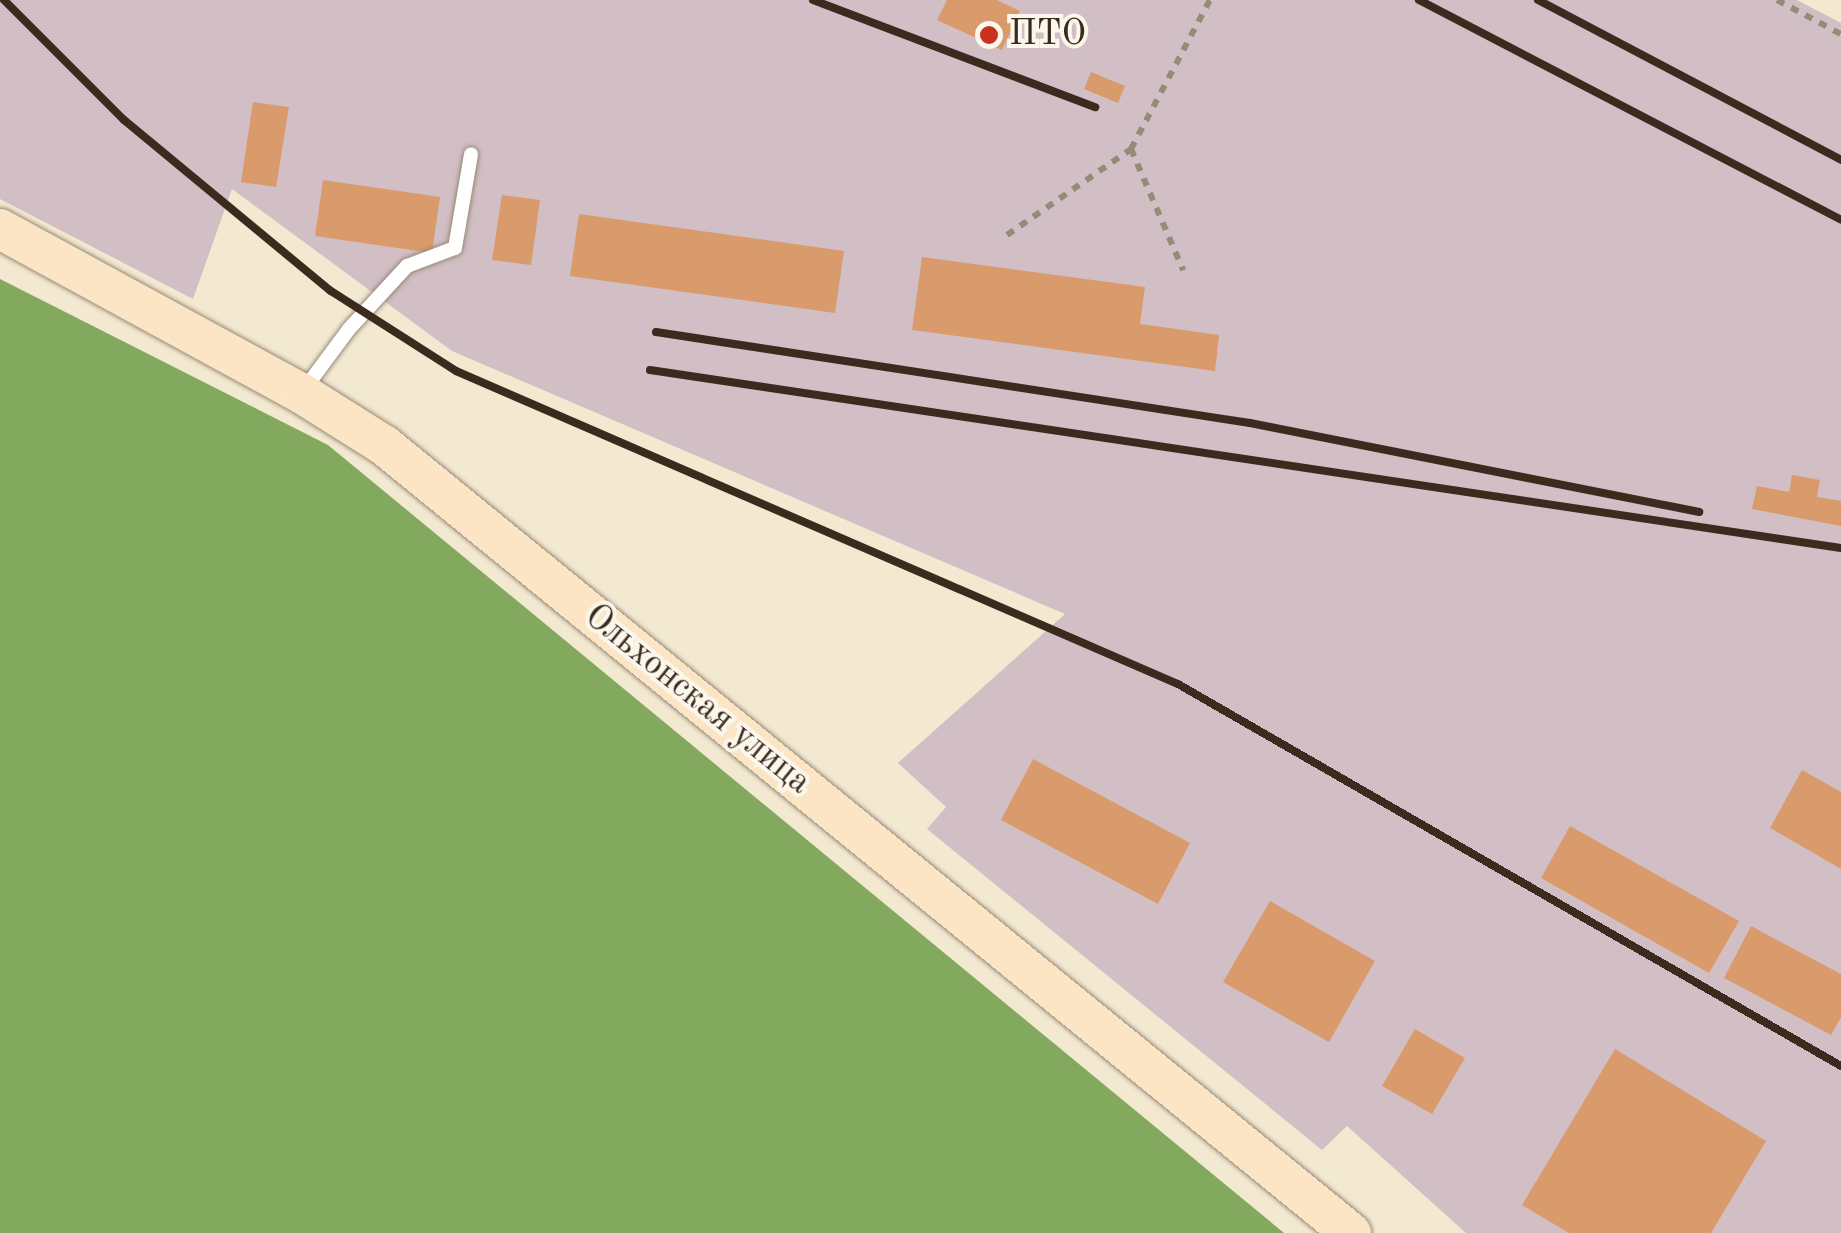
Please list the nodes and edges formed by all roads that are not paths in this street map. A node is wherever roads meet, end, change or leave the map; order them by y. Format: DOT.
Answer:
graph roads {
  1 [pos="471,154"];
  2 [pos="0,228"];
  3 [pos="301,393"];
  4 [pos="1351,1233"];
  1 -- 3 [label="lane"];
  2 -- 3 [label="street, Ольхонская улица"];
  3 -- 4 [label="street, Ольхонская улица"];
}
